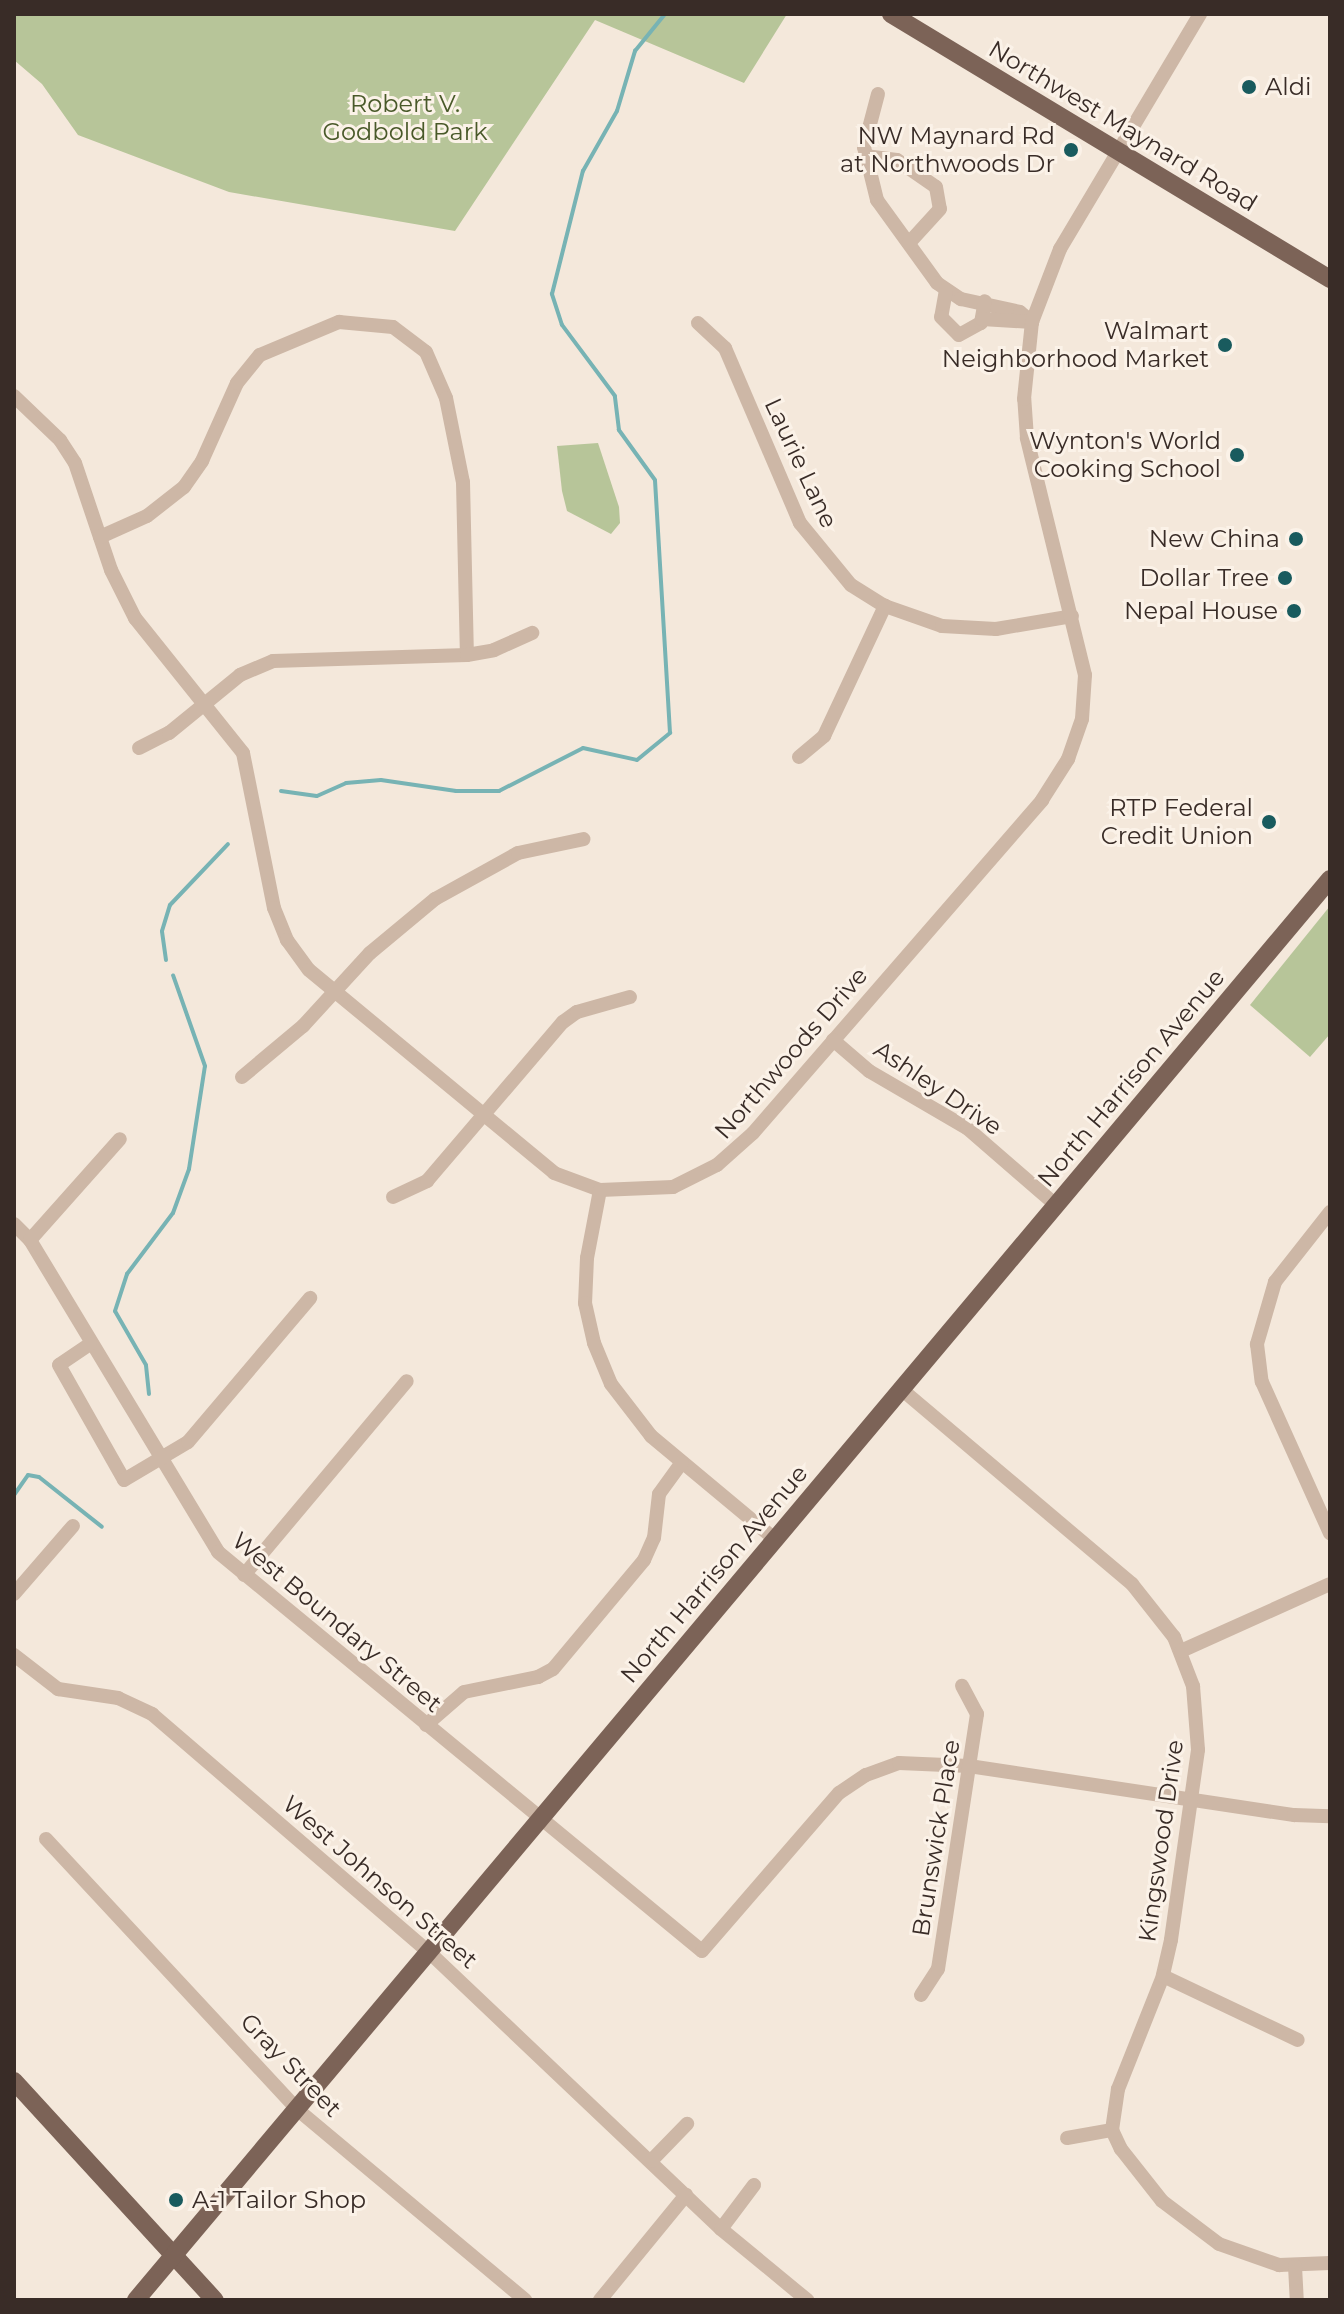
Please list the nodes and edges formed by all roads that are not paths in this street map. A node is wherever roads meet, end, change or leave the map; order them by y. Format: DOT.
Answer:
graph roads {
  1 [pos="891,14"];
  2 [pos="1200,14"];
  3 [pos="878,94"];
  4 [pos="1119,150"];
  5 [pos="865,156"];
  6 [pos="909,243"];
  7 [pos="1330,279"];
  8 [pos="946,290"];
  9 [pos="985,301"];
  10 [pos="982,319"];
  11 [pos="1032,322"];
  12 [pos="698,323"];
  13 [pos="14,396"];
  14 [pos="100,537"];
  15 [pos="885,606"];
  16 [pos="1072,616"];
  17 [pos="532,633"];
  18 [pos="467,655"];
  19 [pos="208,702"];
  20 [pos="139,748"];
  21 [pos="799,757"];
  22 [pos="584,839"];
  23 [pos="1330,879"];
  24 [pos="333,993"];
  25 [pos="630,997"];
  26 [pos="833,1040"];
  27 [pos="242,1077"];
  28 [pos="482,1116"];
  29 [pos="120,1139"];
  30 [pos="600,1190"];
  31 [pos="393,1197"];
  32 [pos="1056,1205"];
  33 [pos="1330,1212"];
  34 [pos="14,1224"];
  35 [pos="30,1240"];
  36 [pos="310,1298"];
  37 [pos="90,1344"];
  38 [pos="407,1381"];
  39 [pos="900,1388"];
  40 [pos="161,1461"];
  41 [pos="682,1462"];
  42 [pos="73,1526"];
  43 [pos="1330,1533"];
  44 [pos="776,1540"];
  45 [pos="244,1575"];
  46 [pos="1330,1584"];
  47 [pos="14,1594"];
  48 [pos="1181,1651"];
  49 [pos="14,1655"];
  50 [pos="962,1686"];
  51 [pos="426,1725"];
  52 [pos="969,1766"];
  53 [pos="1193,1801"];
  54 [pos="1330,1816"];
  55 [pos="540,1820"];
  56 [pos="46,1839"];
  57 [pos="430,1953"];
  58 [pos="1163,1976"];
  59 [pos="921,1995"];
  60 [pos="1298,2040"];
  61 [pos="14,2081"];
  62 [pos="298,2110"];
  63 [pos="687,2124"];
  64 [pos="1112,2130"];
  65 [pos="1067,2138"];
  66 [pos="651,2161"];
  67 [pos="754,2185"];
  68 [pos="686,2195"];
  69 [pos="721,2229"];
  70 [pos="174,2255"];
  71 [pos="1330,2263"];
  72 [pos="1295,2266"];
  73 [pos="136,2300"];
  74 [pos="215,2300"];
  75 [pos="525,2300"];
  76 [pos="600,2300"];
  77 [pos="807,2300"];
  78 [pos="1297,2300"];
  1 -- 4 [label="main road, Northwest Maynard Road"];
  2 -- 4 [label="street, Northwoods Drive"];
  3 -- 5 [label="street"];
  4 -- 7 [label="main road, Northwest Maynard Road"];
  4 -- 11 [label="street, Northwoods Drive"];
  5 -- 6 [label="street"];
  5 -- 6 [label="street"];
  6 -- 8 [label="street"];
  8 -- 9 [label="street"];
  8 -- 10 [label="street"];
  9 -- 10 [label="street"];
  9 -- 11 [label="street"];
  10 -- 11 [label="street"];
  11 -- 16 [label="street, Northwoods Drive"];
  12 -- 15 [label="street, Laurie Lane"];
  13 -- 14 [label="street, Northwoods Drive"];
  14 -- 18 [label="street"];
  14 -- 19 [label="street, Northwoods Drive"];
  15 -- 16 [label="street, Laurie Lane"];
  15 -- 21 [label="street"];
  16 -- 26 [label="street, Northwoods Drive"];
  17 -- 18 [label="street"];
  18 -- 19 [label="street"];
  19 -- 20 [label="street"];
  19 -- 24 [label="street, Northwoods Drive"];
  22 -- 24 [label="street"];
  23 -- 32 [label="main road, North Harrison Avenue"];
  24 -- 27 [label="street"];
  24 -- 28 [label="street, Northwoods Drive"];
  25 -- 28 [label="street"];
  26 -- 30 [label="street, Northwoods Drive"];
  26 -- 32 [label="street, Ashley Drive"];
  28 -- 30 [label="street, Northwoods Drive"];
  28 -- 31 [label="street"];
  29 -- 35 [label="street"];
  30 -- 41 [label="street"];
  32 -- 39 [label="main road, North Harrison Avenue"];
  33 -- 43 [label="street"];
  34 -- 35 [label="street, West Boundary Street"];
  35 -- 37 [label="street, West Boundary Street"];
  36 -- 40 [label="street"];
  37 -- 40 [label="street, West Boundary Street"];
  37 -- 40 [label="street"];
  38 -- 45 [label="street"];
  39 -- 44 [label="main road, North Harrison Avenue"];
  39 -- 48 [label="street, Kingswood Drive"];
  40 -- 45 [label="street, West Boundary Street"];
  41 -- 44 [label="street"];
  41 -- 51 [label="street"];
  42 -- 47 [label="street"];
  44 -- 55 [label="main road, North Harrison Avenue"];
  45 -- 51 [label="street, West Boundary Street"];
  46 -- 48 [label="street"];
  48 -- 53 [label="street, Kingswood Drive"];
  49 -- 57 [label="street, West Johnson Street"];
  50 -- 52 [label="street, Brunswick Place"];
  51 -- 55 [label="street, West Boundary Street"];
  52 -- 53 [label="street"];
  52 -- 55 [label="street, West Boundary Street"];
  52 -- 59 [label="street, Brunswick Place"];
  53 -- 54 [label="street"];
  53 -- 58 [label="street, Kingswood Drive"];
  55 -- 57 [label="main road, North Harrison Avenue"];
  56 -- 62 [label="street, Gray Street"];
  57 -- 62 [label="main road, North Harrison Avenue"];
  57 -- 66 [label="street, West Johnson Street"];
  58 -- 60 [label="street"];
  58 -- 64 [label="street, Kingswood Drive"];
  61 -- 70 [label="main road"];
  62 -- 70 [label="main road, North Harrison Avenue"];
  62 -- 75 [label="street, Gray Street"];
  63 -- 66 [label="street"];
  64 -- 65 [label="street"];
  64 -- 72 [label="street"];
  66 -- 68 [label="street, West Johnson Street"];
  67 -- 69 [label="street"];
  68 -- 69 [label="street, West Johnson Street"];
  68 -- 76 [label="street"];
  69 -- 77 [label="street, West Johnson Street"];
  70 -- 73 [label="main road, North Harrison Avenue"];
  70 -- 74 [label="main road"];
  71 -- 72 [label="street"];
  72 -- 78 [label="street"];
}
